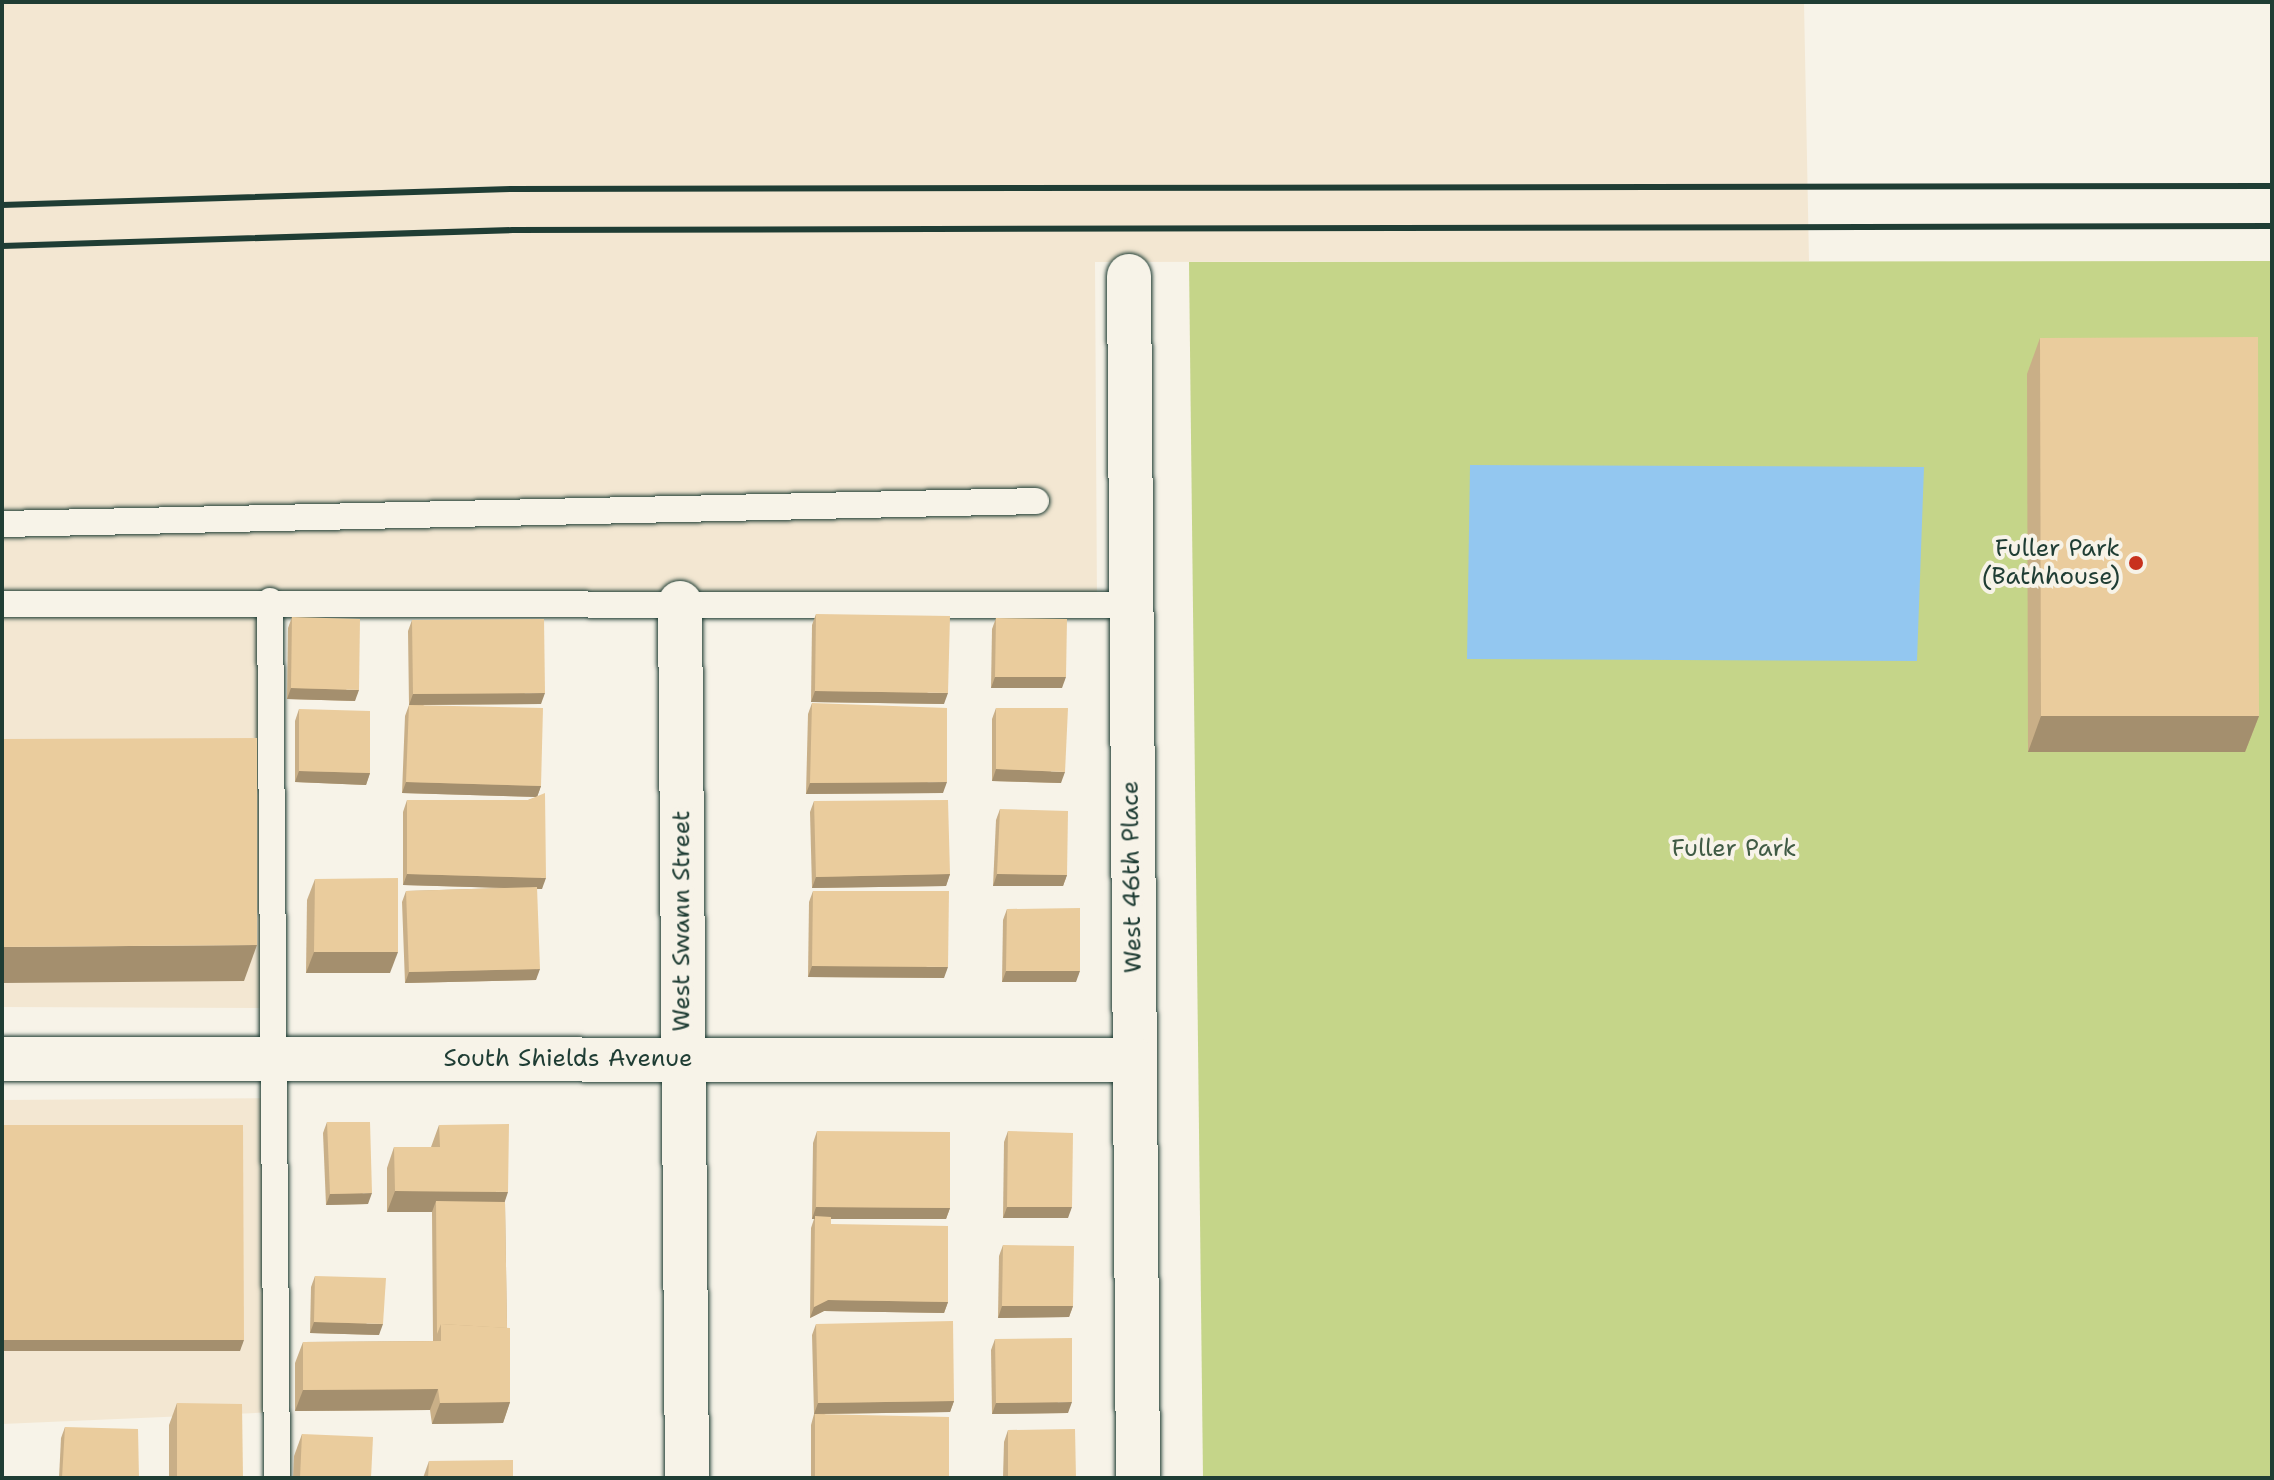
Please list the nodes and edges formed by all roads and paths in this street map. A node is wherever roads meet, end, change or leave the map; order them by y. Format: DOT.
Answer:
graph roads {
  1 [pos="1129,276"];
  2 [pos="1036,501"];
  3 [pos="2,524"];
  4 [pos="270,601"];
  5 [pos="680,603"];
  6 [pos="2,604"];
  7 [pos="1130,605"];
  8 [pos="2,1059"];
  9 [pos="274,1059"];
  10 [pos="683,1059"];
  11 [pos="1134,1060"];
  12 [pos="277,1478"];
  13 [pos="687,1478"];
  14 [pos="1138,1478"];
  1 -- 7 [label="street, West 46th Place"];
  2 -- 3 [label="lane"];
  4 -- 5 [label="lane"];
  4 -- 6 [label="lane"];
  4 -- 9 [label="lane"];
  5 -- 7 [label="lane"];
  5 -- 10 [label="street, West Swann Street"];
  7 -- 11 [label="street, West 46th Place"];
  8 -- 9 [label="street, South Shields Avenue"];
  9 -- 10 [label="street, South Shields Avenue"];
  9 -- 12 [label="lane"];
  10 -- 11 [label="street, South Shields Avenue"];
  10 -- 13 [label="street, West Swann Street"];
  11 -- 14 [label="street, West 46th Place"];
}
